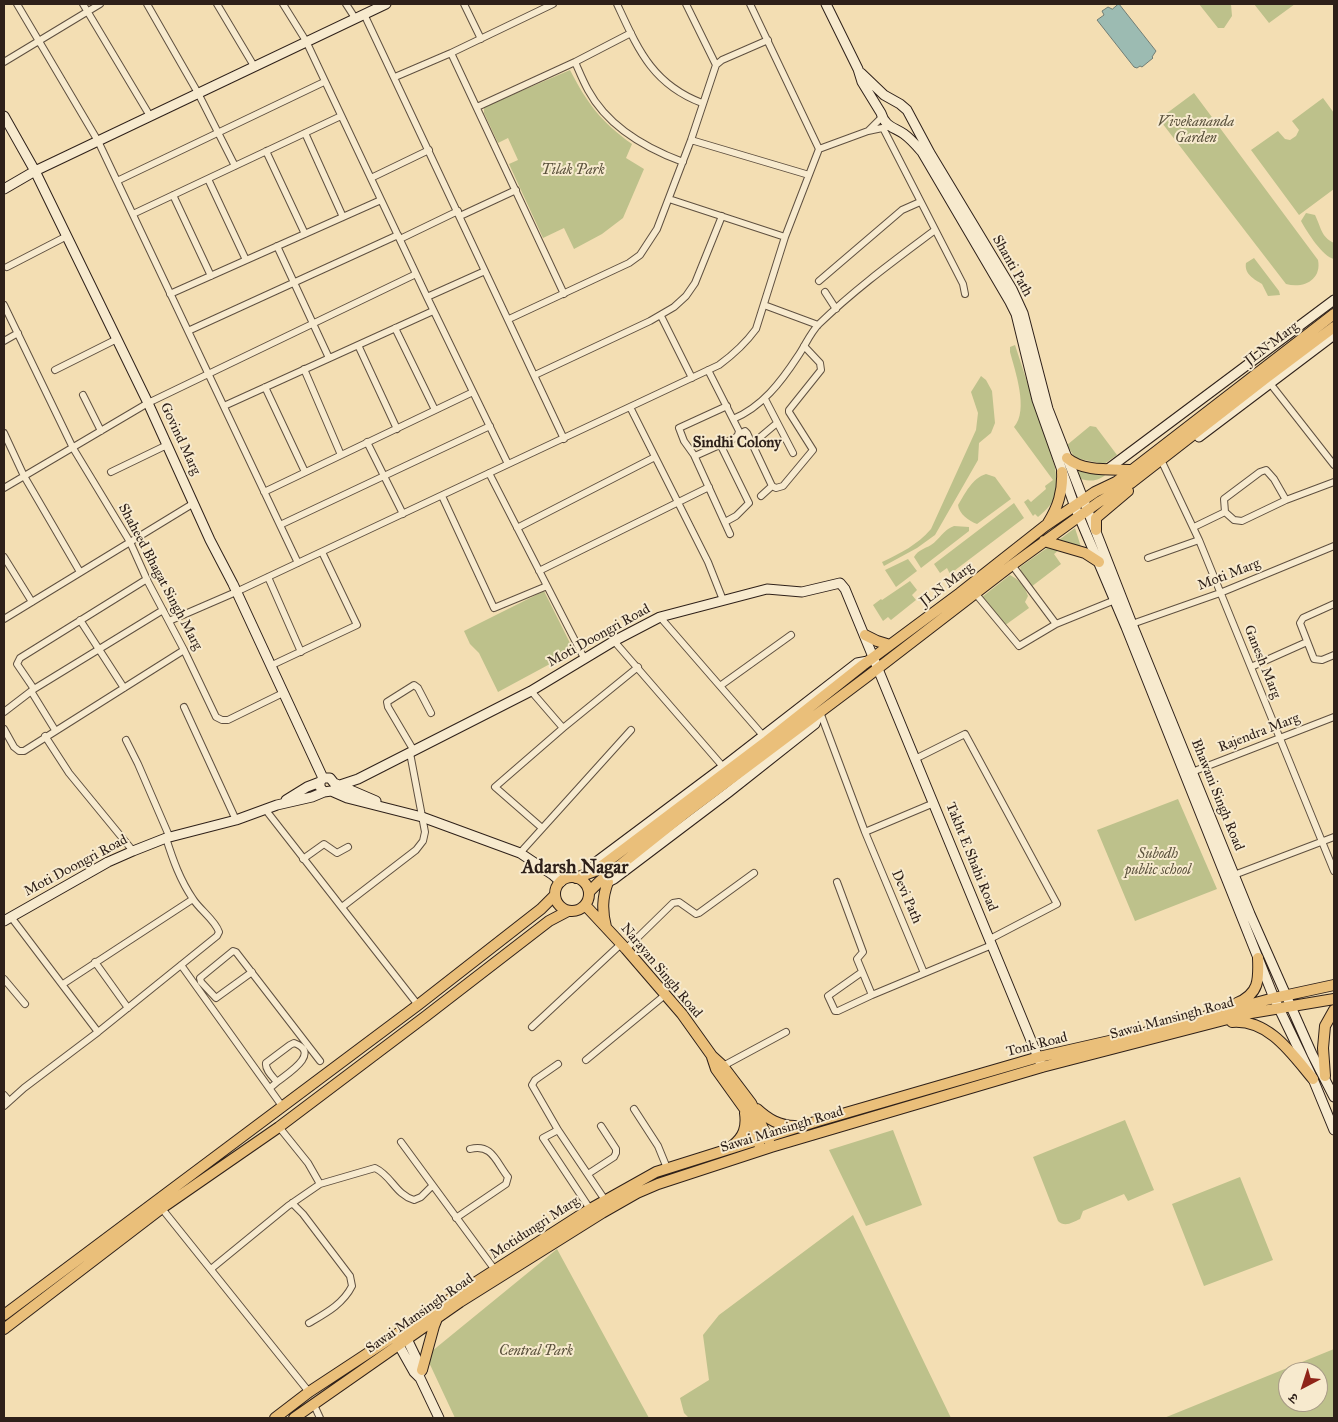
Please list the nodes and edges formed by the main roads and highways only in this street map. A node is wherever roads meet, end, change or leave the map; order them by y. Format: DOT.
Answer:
graph roads {
  1 [pos="1330,317"];
  2 [pos="1334,330"];
  3 [pos="1067,458"];
  4 [pos="1162,462"];
  5 [pos="1132,470"];
  6 [pos="1062,472"];
  7 [pos="1046,526"];
  8 [pos="1096,530"];
  9 [pos="1044,541"];
  10 [pos="1099,562"];
  11 [pos="865,635"];
  12 [pos="890,645"];
  13 [pos="576,878"];
  14 [pos="604,882"];
  15 [pos="588,892"];
  16 [pos="555,894"];
  17 [pos="584,905"];
  18 [pos="568,910"];
  19 [pos="606,928"];
  20 [pos="1258,958"];
  21 [pos="1334,985"];
  22 [pos="1334,999"];
  23 [pos="1289,1000"];
  24 [pos="1334,1010"];
  25 [pos="1211,1019"];
  26 [pos="378,1035"];
  27 [pos="386,1045"];
  28 [pos="712,1056"];
  29 [pos="1040,1062"];
  30 [pos="1325,1076"];
  31 [pos="1313,1079"];
  32 [pos="748,1105"];
  33 [pos="808,1124"];
  34 [pos="763,1138"];
  35 [pos="766,1149"];
  36 [pos="725,1150"];
  37 [pos="159,1204"];
  38 [pos="4,1315"];
  39 [pos="439,1315"];
  40 [pos="4,1328"];
  41 [pos="401,1337"];
  42 [pos="421,1374"];
  43 [pos="275,1418"];
  44 [pos="294,1418"];
  1 -- 5 [label="main road, JLN Marg"];
  2 -- 4 [label="main road, JLN Marg"];
  3 -- 5 [label="main road"];
  4 -- 8 [label="main road"];
  4 -- 9 [label="main road, JLN Marg"];
  5 -- 7 [label="main road, JLN Marg"];
  6 -- 7 [label="main road"];
  7 -- 12 [label="main road, JLN Marg"];
  9 -- 10 [label="main road"];
  9 -- 14 [label="main road, JLN Marg"];
  11 -- 12 [label="main road"];
  12 -- 13 [label="main road, JLN Marg"];
  13 -- 15 [label="main road"];
  13 -- 16 [label="main road"];
  14 -- 15 [label="main road, JLN Marg"];
  14 -- 19 [label="main road"];
  15 -- 17 [label="main road"];
  16 -- 18 [label="main road"];
  16 -- 26 [label="main road"];
  17 -- 18 [label="main road"];
  17 -- 19 [label="main road, Narayan Singh Road"];
  18 -- 27 [label="main road"];
  19 -- 28 [label="main road, Narayan Singh Road"];
  20 -- 25 [label="main road"];
  21 -- 23 [label="main road"];
  22 -- 23 [label="main road, Sawai Mansingh Road"];
  23 -- 25 [label="main road, Sawai Mansingh Road"];
  23 -- 25 [label="main road"];
  24 -- 30 [label="main road"];
  25 -- 29 [label="main road, Sawai Mansingh Road"];
  25 -- 31 [label="main road"];
  26 -- 27 [label="main road"];
  26 -- 37 [label="main road"];
  27 -- 37 [label="main road"];
  28 -- 32 [label="main road"];
  28 -- 32 [label="main road"];
  29 -- 33 [label="main road, Tonk Road"];
  29 -- 35 [label="main road, Sawai Mansingh Road"];
  32 -- 33 [label="main road"];
  32 -- 34 [label="main road"];
  32 -- 36 [label="main road"];
  33 -- 34 [label="main road, Motidungri Marg"];
  34 -- 35 [label="main road"];
  34 -- 36 [label="main road, Motidungri Marg"];
  35 -- 39 [label="main road, Sawai Mansingh Road"];
  36 -- 41 [label="main road, Motidungri Marg"];
  37 -- 38 [label="main road"];
  37 -- 40 [label="main road"];
  39 -- 41 [label="main road, Sawai Mansingh Road"];
  39 -- 42 [label="main road"];
  41 -- 43 [label="main road, Motidungri Marg"];
  41 -- 44 [label="main road, Sawai Mansingh Road"];
}
